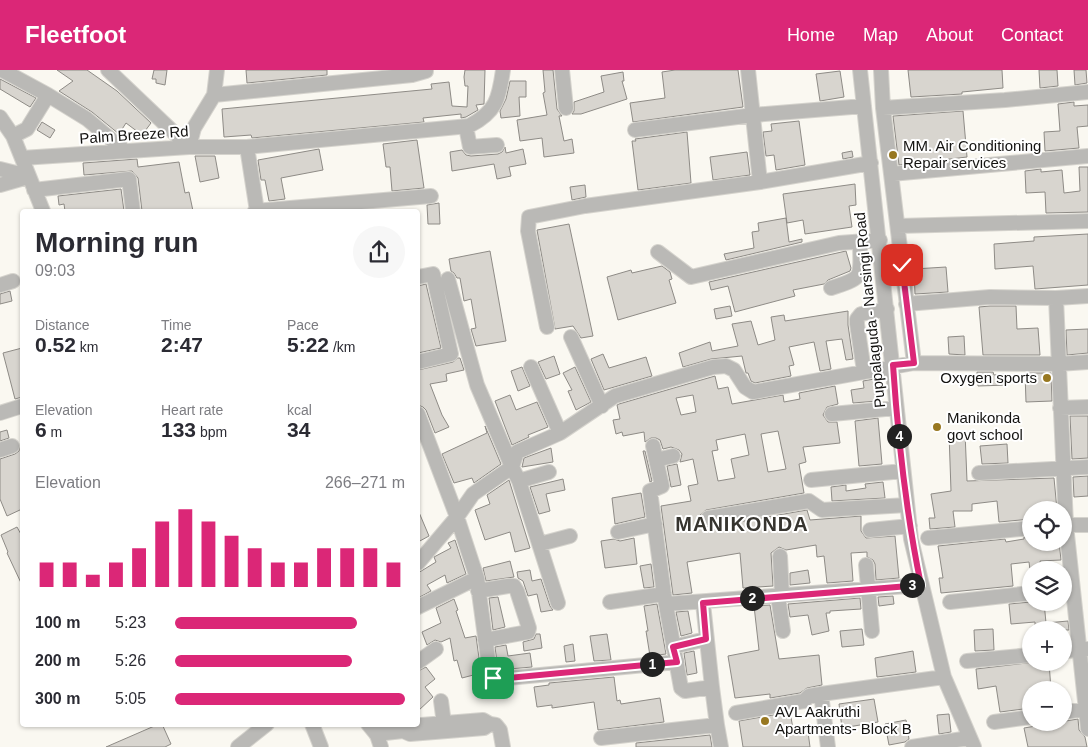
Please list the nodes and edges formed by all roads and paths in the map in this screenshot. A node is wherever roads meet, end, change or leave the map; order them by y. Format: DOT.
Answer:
graph roads {
  1 [pos="2,70"];
  2 [pos="108,70"];
  3 [pos="217,70"];
  4 [pos="426,70"];
  5 [pos="502,70"];
  6 [pos="562,70"];
  7 [pos="748,70"];
  8 [pos="860,70"];
  9 [pos="881,70"];
  10 [pos="1088,92"];
  11 [pos="48,95"];
  12 [pos="214,96"];
  13 [pos="864,106"];
  14 [pos="566,108"];
  15 [pos="883,108"];
  16 [pos="753,115"];
  17 [pos="0,117"];
  18 [pos="466,127"];
  19 [pos="635,130"];
  20 [pos="13,136"];
  21 [pos="497,145"];
  22 [pos="189,147"];
  23 [pos="247,147"];
  24 [pos="125,151"];
  25 [pos="1088,156"];
  26 [pos="22,158"];
  27 [pos="871,163"];
  28 [pos="0,169"];
  29 [pos="891,174"];
  30 [pos="28,176"];
  31 [pos="760,182"];
  32 [pos="0,185"];
  33 [pos="34,190"];
  34 [pos="431,196"];
  35 [pos="42,209"];
  36 [pos="133,209"];
  37 [pos="256,209"];
  38 [pos="279,209"];
  39 [pos="1088,222"];
  40 [pos="898,226"];
  41 [pos="880,240"];
  42 [pos="860,242"];
  43 [pos="658,252"];
  44 [pos="420,277"];
  45 [pos="448,279"];
  46 [pos="831,288"];
  47 [pos="1088,296"];
  48 [pos="1056,298"];
  49 [pos="906,304"];
  50 [pos="887,309"];
  51 [pos="548,327"];
  52 [pos="571,338"];
  53 [pos="420,362"];
  54 [pos="1088,362"];
  55 [pos="914,363"];
  56 [pos="1058,364"];
  57 [pos="893,365"];
  58 [pos="531,367"];
  59 [pos="864,371"];
  60 [pos="602,406"];
  61 [pos="20,407"];
  62 [pos="1088,407"];
  63 [pos="896,408"];
  64 [pos="1060,408"];
  65 [pos="0,413"];
  66 [pos="832,414"];
  67 [pos="420,419"];
  68 [pos="560,433"];
  69 [pos="653,446"];
  70 [pos="673,456"];
  71 [pos="656,460"];
  72 [pos="512,467"];
  73 [pos="1088,467"];
  74 [pos="1063,468"];
  75 [pos="903,471"];
  76 [pos="549,472"];
  77 [pos="980,473"];
  78 [pos="811,480"];
  79 [pos="520,481"];
  80 [pos="1064,501"];
  81 [pos="907,505"];
  82 [pos="457,517"];
  83 [pos="708,518"];
  84 [pos="655,524"];
  85 [pos="1072,525"];
  86 [pos="1088,525"];
  87 [pos="910,526"];
  88 [pos="1022,529"];
  89 [pos="870,530"];
  90 [pos="618,532"];
  91 [pos="570,536"];
  92 [pos="928,538"];
  93 [pos="540,544"];
  94 [pos="780,556"];
  95 [pos="420,561"];
  96 [pos="866,564"];
  97 [pos="478,584"];
  98 [pos="921,585"];
  99 [pos="869,588"];
  100 [pos="1022,595"];
  101 [pos="780,596"];
  102 [pos="665,599"];
  103 [pos="610,602"];
  104 [pos="950,602"];
  105 [pos="558,603"];
  106 [pos="703,603"];
  107 [pos="420,606"];
  108 [pos="1072,606"];
  109 [pos="783,631"];
  110 [pos="872,631"];
  111 [pos="706,639"];
  112 [pos="485,640"];
  113 [pos="673,647"];
  114 [pos="436,649"];
  115 [pos="1083,649"];
  116 [pos="1022,656"];
  117 [pos="420,661"];
  118 [pos="677,662"];
  119 [pos="968,662"];
  120 [pos="944,677"];
  121 [pos="712,687"];
  122 [pos="821,694"];
  123 [pos="441,700"];
  124 [pos="1086,709"];
  125 [pos="1072,711"];
  126 [pos="736,713"];
  127 [pos="1022,718"];
  128 [pos="994,722"];
  129 [pos="717,725"];
  130 [pos="263,727"];
  131 [pos="313,727"];
  132 [pos="444,727"];
  133 [pos="372,729"];
  134 [pos="1088,729"];
  135 [pos="601,738"];
  136 [pos="972,743"];
  137 [pos="238,747"];
  138 [pos="321,747"];
  139 [pos="381,747"];
  140 [pos="503,747"];
  141 [pos="721,747"];
  142 [pos="828,747"];
  143 [pos="912,747"];
  1 -- 11 [label="street"];
  2 -- 22 [label="street"];
  3 -- 12 [label="street"];
  4 -- 12 [label="street"];
  5 -- 18 [label="street"];
  6 -- 14 [label="street"];
  7 -- 16 [label="street"];
  8 -- 13 [label="street, Puppalaguda - Narsingi Road"];
  9 -- 15 [label="street"];
  10 -- 15 [label="street"];
  11 -- 20 [label="street"];
  11 -- 24 [label="street"];
  12 -- 22 [label="street"];
  13 -- 16 [label="street"];
  13 -- 27 [label="street, Puppalaguda - Narsingi Road"];
  15 -- 29 [label="street"];
  16 -- 19 [label="street"];
  16 -- 31 [label="street"];
  17 -- 20 [label="street"];
  18 -- 21 [label="street"];
  18 -- 23 [label="street, Palm Breeze Rd"];
  20 -- 26 [label="street"];
  22 -- 23 [label="street, Palm Breeze Rd"];
  22 -- 24 [label="street, Palm Breeze Rd"];
  23 -- 37 [label="street"];
  24 -- 26 [label="street, Palm Breeze Rd"];
  25 -- 29 [label="street"];
  26 -- 30 [label="street"];
  27 -- 31 [label="street"];
  27 -- 41 [label="street, Puppalaguda - Narsingi Road"];
  28 -- 30 [label="street"];
  29 -- 40 [label="street"];
  30 -- 32 [label="street"];
  30 -- 33 [label="street"];
  31 -- 51 [label="street"];
  33 -- 35 [label="street"];
  33 -- 36 [label="street"];
  34 -- 38 [label="street"];
  39 -- 40 [label="street"];
  40 -- 49 [label="street"];
  41 -- 42 [label="street"];
  41 -- 50 [label="street, Puppalaguda - Narsingi Road"];
  42 -- 43 [label="street"];
  42 -- 46 [label="street"];
  44 -- 53 [label="street"];
  45 -- 72 [label="street"];
  47 -- 48 [label="street"];
  48 -- 49 [label="street"];
  48 -- 56 [label="street"];
  49 -- 55 [label="street"];
  50 -- 57 [label="street, Puppalaguda - Narsingi Road"];
  50 -- 59 [label="street"];
  52 -- 60 [label="street"];
  54 -- 56 [label="street"];
  55 -- 56 [label="street"];
  55 -- 57 [label="street"];
  56 -- 64 [label="street"];
  57 -- 59 [label="street"];
  57 -- 63 [label="street, Puppalaguda - Narsingi Road"];
  58 -- 68 [label="street"];
  59 -- 60 [label="street"];
  60 -- 68 [label="street"];
  61 -- 65 [label="street"];
  62 -- 64 [label="street"];
  63 -- 66 [label="street"];
  63 -- 75 [label="street, Puppalaguda - Narsingi Road"];
  64 -- 74 [label="street"];
  67 -- 82 [label="street"];
  68 -- 72 [label="street"];
  69 -- 71 [label="street"];
  70 -- 71 [label="street"];
  71 -- 84 [label="street"];
  72 -- 79 [label="street"];
  72 -- 82 [label="street"];
  73 -- 74 [label="street"];
  74 -- 77 [label="street"];
  74 -- 80 [label="street"];
  75 -- 78 [label="street"];
  75 -- 81 [label="street, Puppalaguda - Narsingi Road"];
  76 -- 79 [label="street"];
  79 -- 93 [label="street"];
  81 -- 83 [label="street"];
  81 -- 87 [label="street, Puppalaguda - Narsingi Road"];
  82 -- 95 [label="street"];
  82 -- 97 [label="street"];
  84 -- 90 [label="street"];
  84 -- 102 [label="street"];
  85 -- 86 [label="street"];
  87 -- 89 [label="street"];
  87 -- 98 [label="street, Puppalaguda - Narsingi Road"];
  88 -- 92 [label="street"];
  91 -- 93 [label="street"];
  93 -- 105 [label="street"];
  94 -- 101 [label="street"];
  96 -- 99 [label="street"];
  97 -- 107 [label="street"];
  97 -- 112 [label="street"];
  97 -- 112 [label="street"];
  98 -- 99 [label="street"];
  98 -- 120 [label="street, Puppalaguda - Narsingi Road"];
  99 -- 101 [label="street"];
  99 -- 110 [label="street"];
  100 -- 104 [label="street"];
  101 -- 106 [label="street"];
  101 -- 109 [label="street"];
  102 -- 103 [label="street"];
  102 -- 106 [label="street"];
  102 -- 113 [label="street"];
  106 -- 111 [label="street"];
  108 -- 115 [label="street"];
  111 -- 113 [label="street"];
  111 -- 121 [label="street"];
  112 -- 118 [label="street"];
  113 -- 118 [label="street"];
  114 -- 117 [label="street"];
  115 -- 124 [label="street"];
  116 -- 119 [label="street"];
  118 -- 121 [label="street"];
  120 -- 122 [label="street"];
  120 -- 136 [label="street, Puppalaguda - Narsingi Road"];
  121 -- 129 [label="street"];
  122 -- 126 [label="street"];
  122 -- 142 [label="street"];
  123 -- 132 [label="street"];
  124 -- 125 [label="street"];
  124 -- 134 [label="street"];
  127 -- 128 [label="street"];
  129 -- 135 [label="street"];
  129 -- 141 [label="street"];
  130 -- 137 [label="street"];
  131 -- 138 [label="street"];
  132 -- 133 [label="street"];
  132 -- 140 [label="street"];
  133 -- 139 [label="street"];
  136 -- 143 [label="street"];
}
